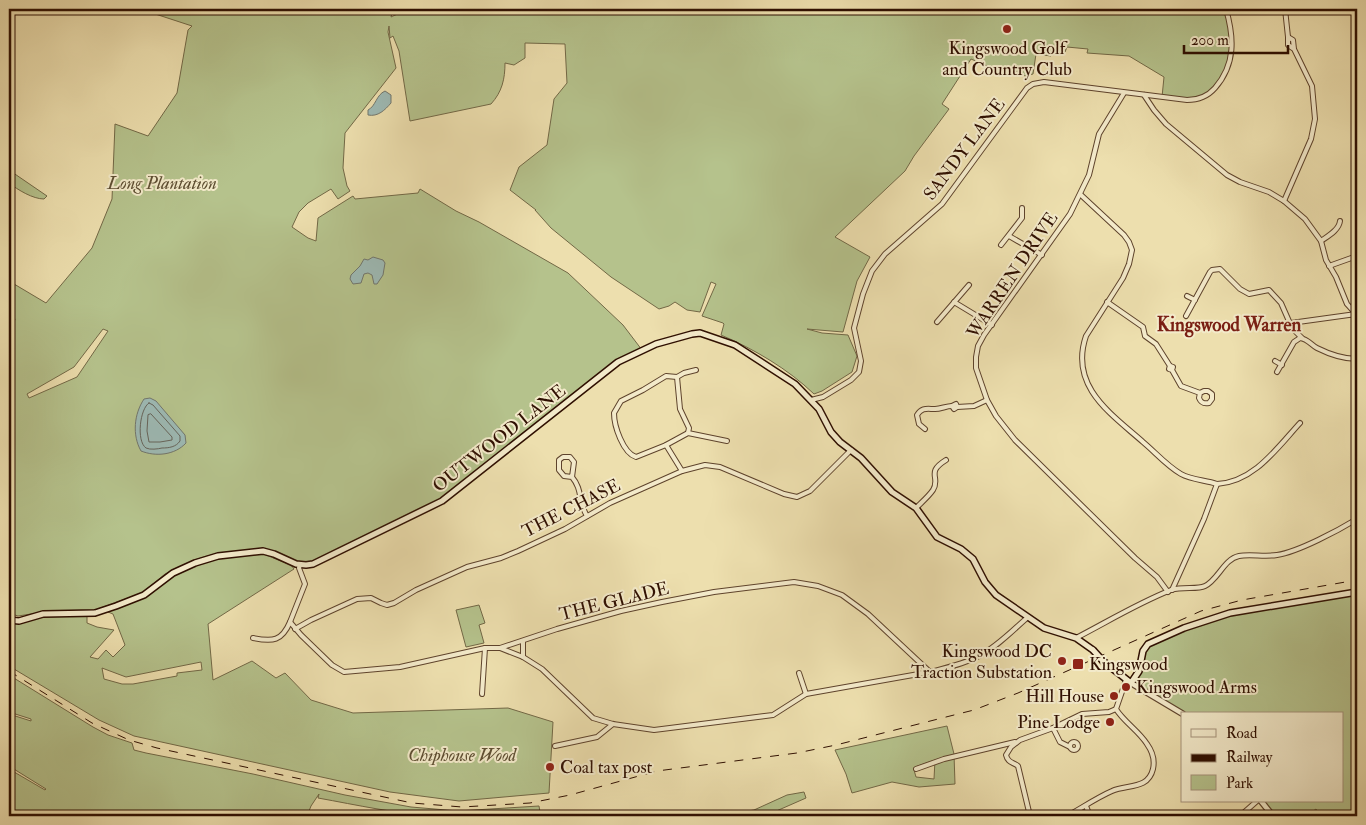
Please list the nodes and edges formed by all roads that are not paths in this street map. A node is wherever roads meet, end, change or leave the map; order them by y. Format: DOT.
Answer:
graph roads {
  1 [pos="1226,9"];
  2 [pos="1285,9"];
  3 [pos="1124,92"];
  4 [pos="1144,95"];
  5 [pos="1080,195"];
  6 [pos="1284,201"];
  7 [pos="1022,208"];
  8 [pos="1340,221"];
  9 [pos="1009,236"];
  10 [pos="1321,241"];
  11 [pos="1001,245"];
  12 [pos="1042,255"];
  13 [pos="1357,256"];
  14 [pos="1329,266"];
  15 [pos="969,285"];
  16 [pos="1187,296"];
  17 [pos="1195,300"];
  18 [pos="954,302"];
  19 [pos="1107,302"];
  20 [pos="1357,314"];
  21 [pos="1186,316"];
  22 [pos="937,322"];
  23 [pos="1291,323"];
  24 [pos="992,325"];
  25 [pos="1302,338"];
  26 [pos="1357,359"];
  27 [pos="1275,361"];
  28 [pos="1282,365"];
  29 [pos="696,370"];
  30 [pos="1277,372"];
  31 [pos="677,377"];
  32 [pos="1200,393"];
  33 [pos="823,397"];
  34 [pos="811,400"];
  35 [pos="987,400"];
  36 [pos="819,409"];
  37 [pos="1300,422"];
  38 [pos="925,429"];
  39 [pos="688,434"];
  40 [pos="727,441"];
  41 [pos="666,445"];
  42 [pos="851,450"];
  43 [pos="946,460"];
  44 [pos="682,471"];
  45 [pos="572,477"];
  46 [pos="1217,484"];
  47 [pos="916,508"];
  48 [pos="587,516"];
  49 [pos="1357,519"];
  50 [pos="300,565"];
  51 [pos="1170,591"];
  52 [pos="1357,592"];
  53 [pos="1028,617"];
  54 [pos="9,620"];
  55 [pos="290,622"];
  56 [pos="295,629"];
  57 [pos="254,638"];
  58 [pos="1076,638"];
  59 [pos="522,641"];
  60 [pos="485,648"];
  61 [pos="500,648"];
  62 [pos="522,656"];
  63 [pos="930,672"];
  64 [pos="799,673"];
  65 [pos="1126,680"];
  66 [pos="1132,683"];
  67 [pos="482,694"];
  68 [pos="806,694"];
  69 [pos="1116,709"];
  70 [pos="1181,712"];
  71 [pos="613,724"];
  72 [pos="1053,728"];
  73 [pos="1016,742"];
  74 [pos="555,746"];
  75 [pos="1070,747"];
  76 [pos="916,768"];
  77 [pos="1258,802"];
  78 [pos="1260,802"];
  79 [pos="1086,806"];
  80 [pos="1030,816"];
  81 [pos="1067,816"];
  82 [pos="1090,816"];
  83 [pos="1240,816"];
  84 [pos="1273,816"];
  1 -- 4 [label="street, SANDY LANE"];
  2 -- 6 [label="street"];
  3 -- 4 [label="street, SANDY LANE"];
  3 -- 5 [label="street, WARREN DRIVE"];
  3 -- 33 [label="street, SANDY LANE"];
  4 -- 6 [label="street"];
  5 -- 12 [label="street, WARREN DRIVE"];
  5 -- 19 [label="street"];
  6 -- 10 [label="street"];
  7 -- 9 [label="street"];
  8 -- 10 [label="street"];
  9 -- 11 [label="street"];
  9 -- 12 [label="street"];
  10 -- 14 [label="street"];
  12 -- 24 [label="street, WARREN DRIVE"];
  13 -- 14 [label="street"];
  14 -- 20 [label="street"];
  15 -- 18 [label="street"];
  16 -- 17 [label="street"];
  17 -- 21 [label="street"];
  17 -- 23 [label="street"];
  18 -- 22 [label="street"];
  18 -- 24 [label="street"];
  19 -- 32 [label="street"];
  19 -- 46 [label="street"];
  20 -- 23 [label="street"];
  23 -- 25 [label="street"];
  24 -- 35 [label="street, WARREN DRIVE"];
  25 -- 26 [label="street"];
  25 -- 28 [label="street"];
  27 -- 28 [label="street"];
  28 -- 30 [label="street"];
  29 -- 31 [label="street"];
  31 -- 39 [label="street"];
  31 -- 41 [label="street"];
  33 -- 34 [label="street, SANDY LANE"];
  33 -- 36 [label="street"];
  34 -- 36 [label="main road, OUTWOOD LANE"];
  34 -- 50 [label="main road, OUTWOOD LANE"];
  35 -- 38 [label="street"];
  35 -- 51 [label="street, WARREN DRIVE"];
  36 -- 42 [label="main road, OUTWOOD LANE"];
  37 -- 46 [label="street"];
  39 -- 40 [label="street"];
  39 -- 41 [label="street"];
  41 -- 44 [label="street"];
  42 -- 44 [label="street, THE CHASE"];
  42 -- 47 [label="main road, OUTWOOD LANE"];
  43 -- 47 [label="street"];
  44 -- 48 [label="street, THE CHASE"];
  45 -- 45 [label="street"];
  45 -- 48 [label="street"];
  46 -- 51 [label="street"];
  47 -- 53 [label="main road"];
  48 -- 56 [label="street, THE CHASE"];
  49 -- 51 [label="street"];
  50 -- 54 [label="main road"];
  50 -- 55 [label="street"];
  51 -- 58 [label="street"];
  52 -- 66 [label="main road"];
  53 -- 58 [label="main road"];
  53 -- 63 [label="street"];
  55 -- 56 [label="street, THE GLADE"];
  55 -- 57 [label="street"];
  56 -- 60 [label="street, THE GLADE"];
  58 -- 65 [label="main road, bridge"];
  59 -- 61 [label="street, THE GLADE"];
  59 -- 62 [label="street"];
  59 -- 63 [label="street, THE GLADE"];
  60 -- 61 [label="street, THE GLADE"];
  60 -- 67 [label="street"];
  61 -- 62 [label="street"];
  62 -- 71 [label="street"];
  63 -- 68 [label="street"];
  64 -- 68 [label="street"];
  65 -- 66 [label="main road"];
  65 -- 69 [label="street"];
  66 -- 70 [label="street"];
  68 -- 71 [label="street"];
  69 -- 72 [label="street"];
  69 -- 79 [label="street"];
  71 -- 74 [label="street"];
  72 -- 73 [label="street"];
  72 -- 75 [label="street"];
  73 -- 76 [label="street"];
  73 -- 80 [label="street"];
  77 -- 83 [label="street"];
  78 -- 84 [label="street"];
  79 -- 81 [label="street"];
  79 -- 82 [label="street"];
}
